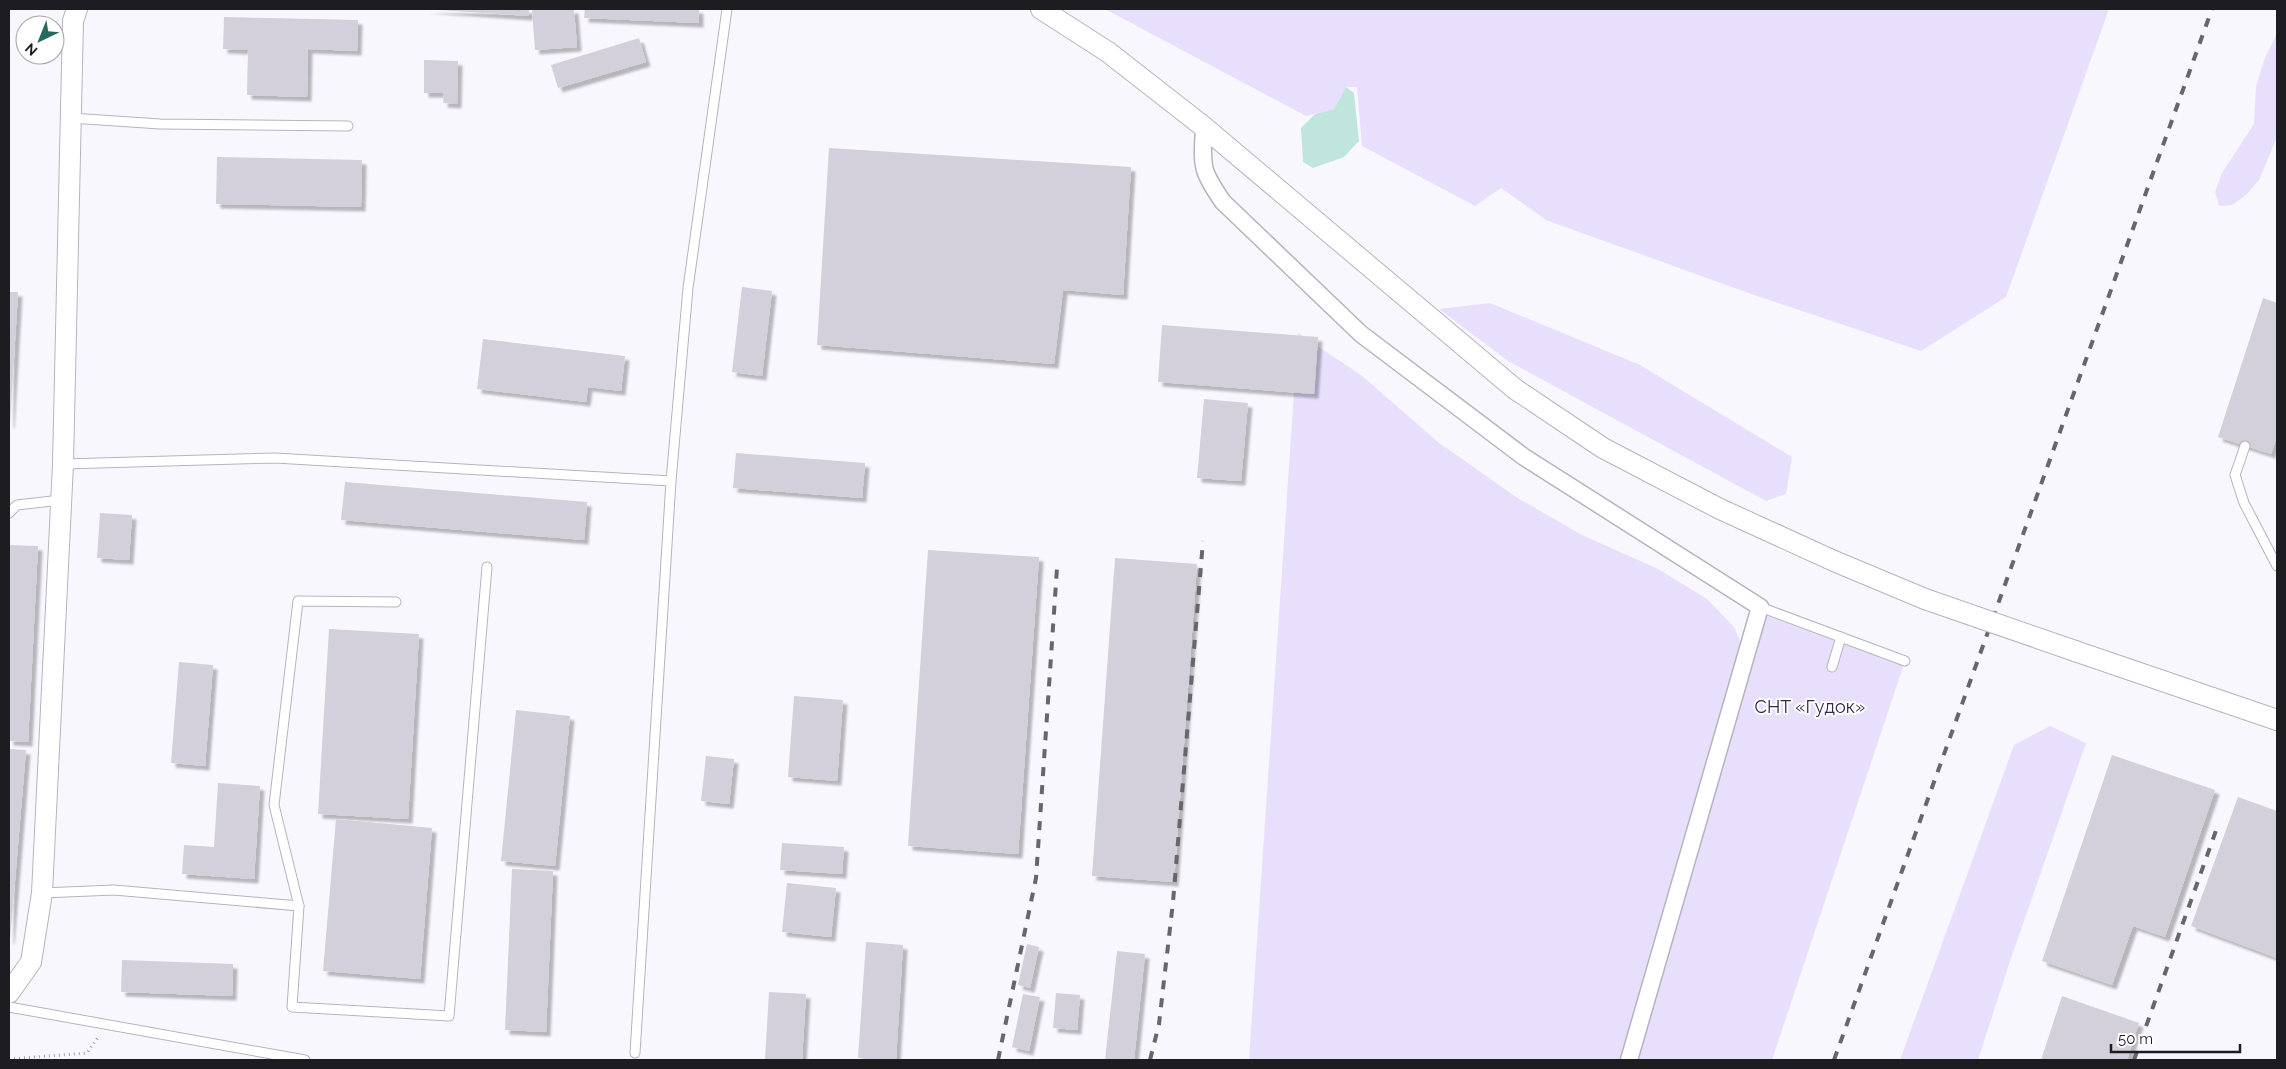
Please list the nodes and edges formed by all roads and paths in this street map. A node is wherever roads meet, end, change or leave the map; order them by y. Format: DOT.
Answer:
graph roads {
  1 [pos="77,9"];
  2 [pos="727,9"];
  3 [pos="1041,9"];
  4 [pos="71,118"];
  5 [pos="348,126"];
  6 [pos="1204,127"];
  7 [pos="2245,446"];
  8 [pos="63,464"];
  9 [pos="671,481"];
  10 [pos="62,500"];
  11 [pos="9,513"];
  12 [pos="2277,566"];
  13 [pos="487,567"];
  14 [pos="396,602"];
  15 [pos="1760,607"];
  16 [pos="1841,637"];
  17 [pos="1905,661"];
  18 [pos="1832,667"];
  19 [pos="2277,720"];
  20 [pos="42,893"];
  21 [pos="298,906"];
  22 [pos="9,993"];
  23 [pos="9,1007"];
  24 [pos="107,1025"];
  25 [pos="635,1053"];
  26 [pos="9,1059"];
  27 [pos="305,1060"];
  28 [pos="1629,1060"];
  1 -- 4 [label="street"];
  2 -- 9 [label="lane"];
  3 -- 6 [label="street"];
  4 -- 5 [label="lane"];
  4 -- 8 [label="street"];
  6 -- 15 [label="street"];
  6 -- 19 [label="street, bridge"];
  7 -- 12 [label="lane"];
  8 -- 9 [label="lane"];
  8 -- 10 [label="street"];
  9 -- 25 [label="lane"];
  10 -- 11 [label="lane"];
  10 -- 20 [label="street"];
  13 -- 21 [label="lane"];
  14 -- 21 [label="lane"];
  15 -- 16 [label="lane"];
  15 -- 28 [label="street"];
  16 -- 17 [label="lane"];
  16 -- 18 [label="lane"];
  20 -- 21 [label="lane"];
  20 -- 22 [label="street"];
  23 -- 24 [label="lane"];
  24 -- 26 [label="path"];
  24 -- 27 [label="lane"];
}
